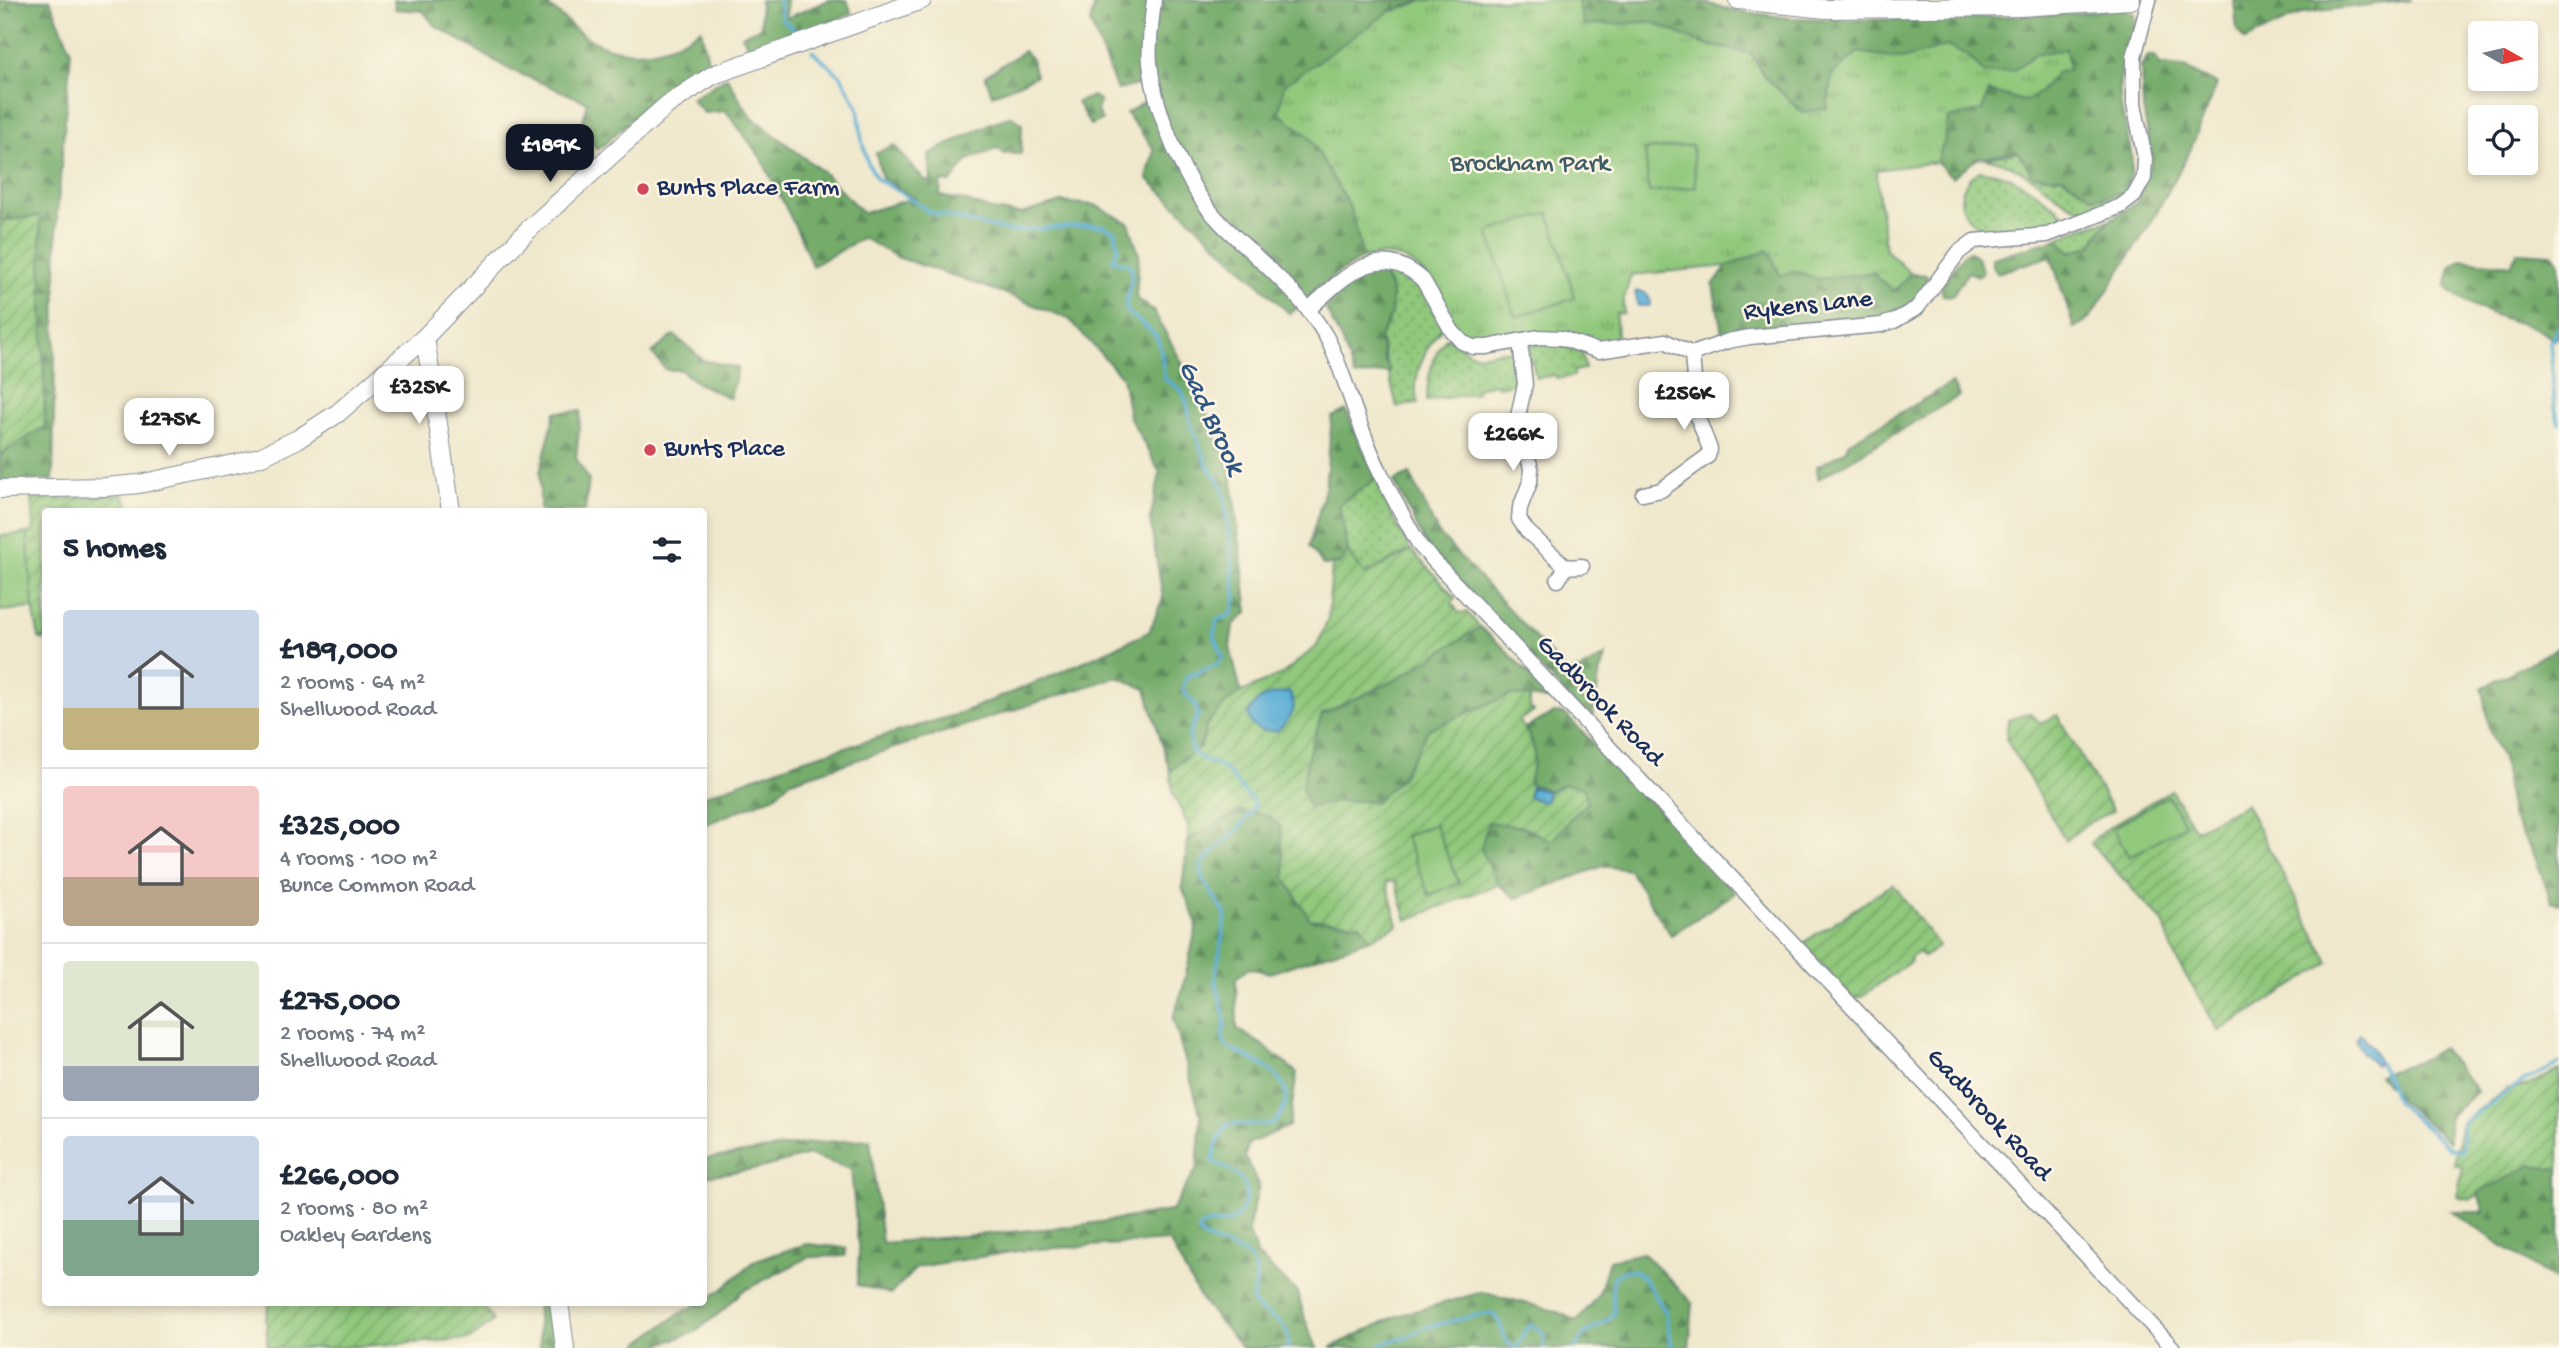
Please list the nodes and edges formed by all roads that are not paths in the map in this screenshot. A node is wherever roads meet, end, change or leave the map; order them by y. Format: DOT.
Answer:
graph roads {
  1 [pos="922,0"];
  2 [pos="1154,0"];
  3 [pos="1738,0"];
  4 [pos="2131,0"];
  5 [pos="2149,0"];
  6 [pos="1308,310"];
  7 [pos="425,337"];
  8 [pos="1520,342"];
  9 [pos="1692,354"];
  10 [pos="0,489"];
  11 [pos="1643,494"];
  12 [pos="451,508"];
  13 [pos="1583,566"];
  14 [pos="560,1306"];
  15 [pos="565,1348"];
  16 [pos="2173,1348"];
  1 -- 7 [label="street"];
  2 -- 6 [label="street, Gadbrook Road"];
  3 -- 4 [label="street"];
  5 -- 9 [label="street, Rykens Lane"];
  6 -- 8 [label="street"];
  6 -- 16 [label="street, Gadbrook Road"];
  7 -- 10 [label="street"];
  7 -- 12 [label="street"];
  8 -- 9 [label="street"];
  8 -- 13 [label="street"];
  9 -- 11 [label="street"];
  14 -- 15 [label="street"];
}
